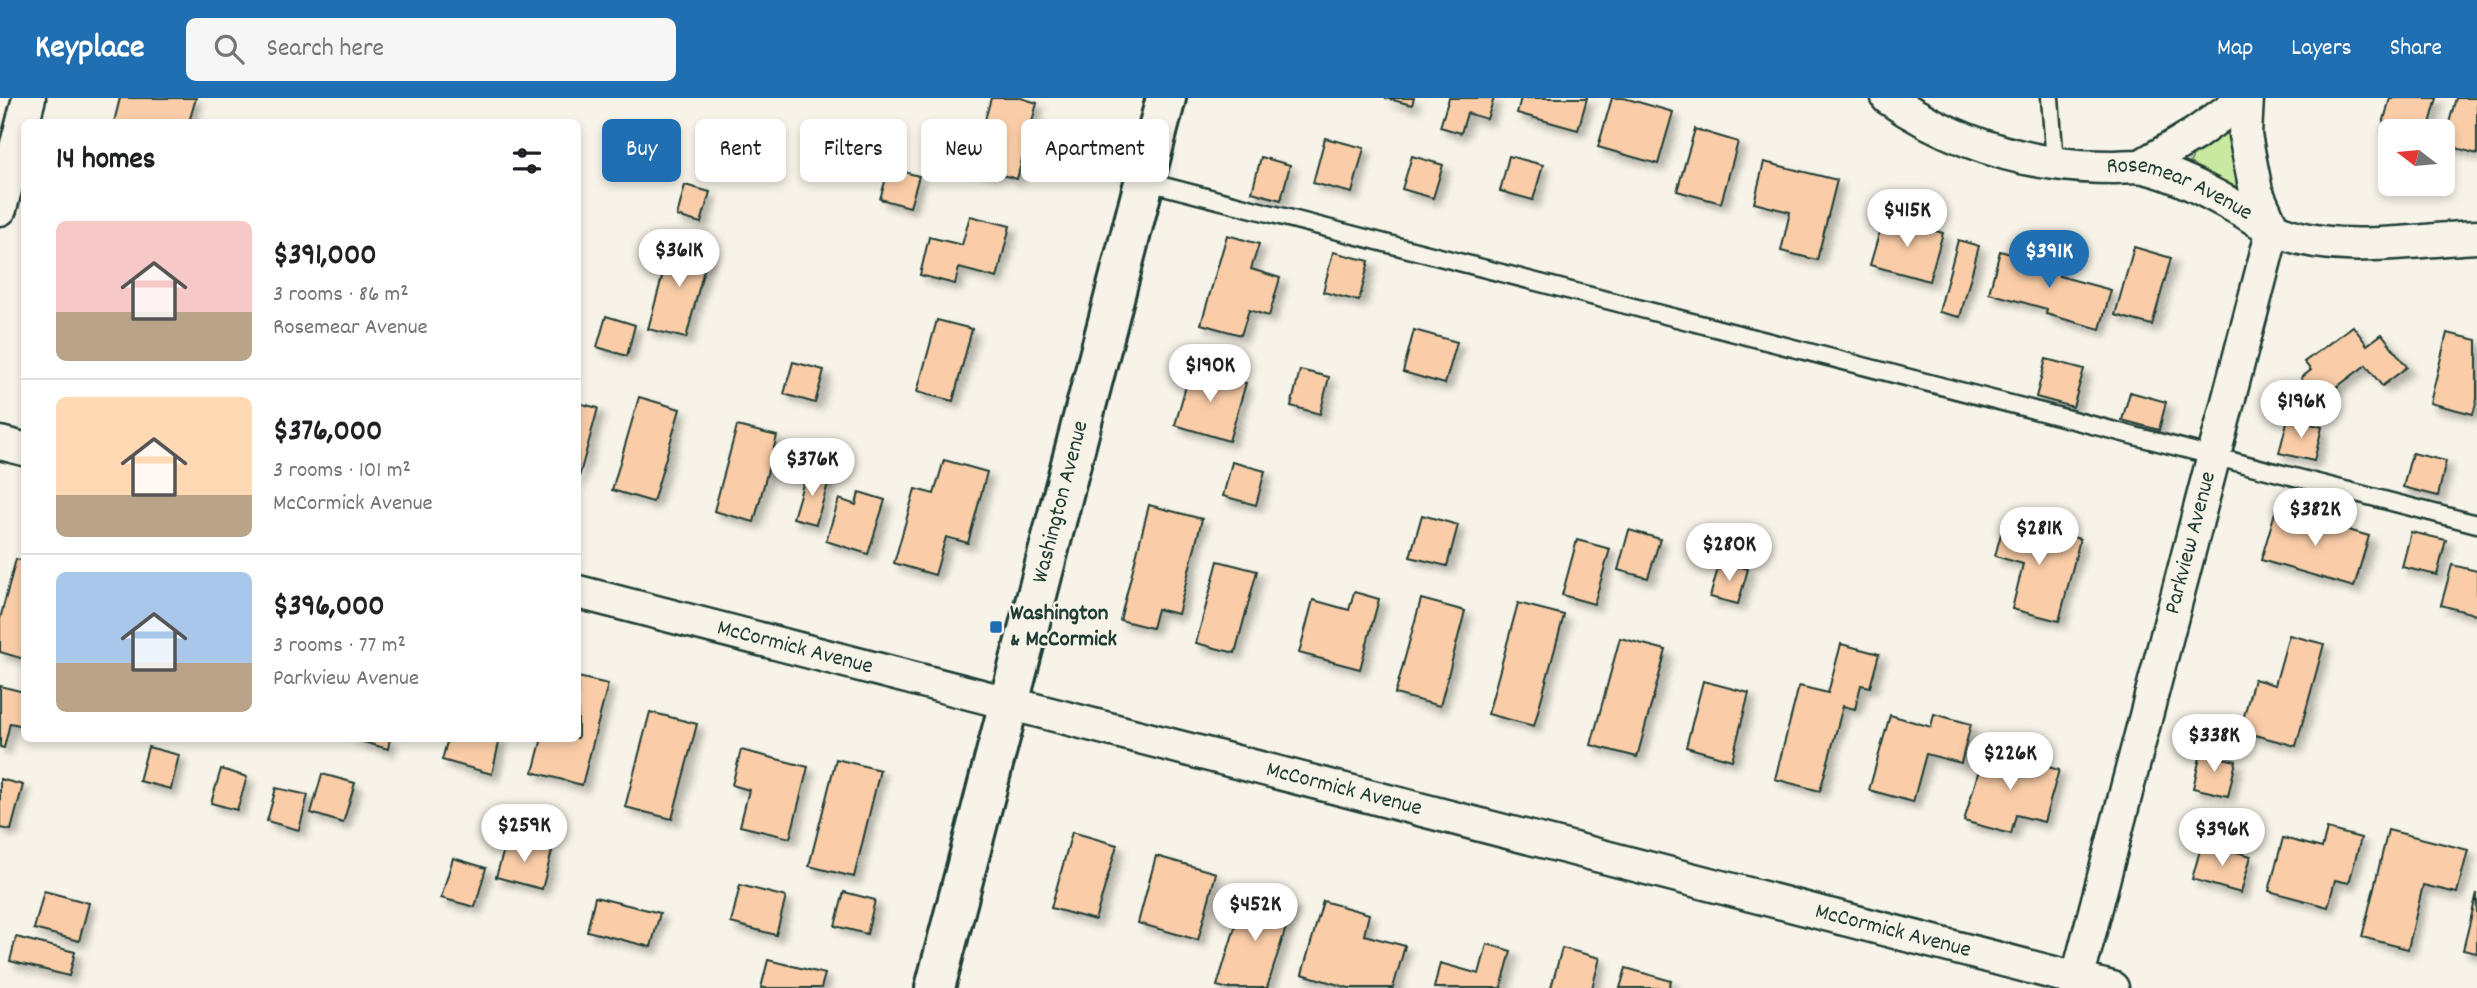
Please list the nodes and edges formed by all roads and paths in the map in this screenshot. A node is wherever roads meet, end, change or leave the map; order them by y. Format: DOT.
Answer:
graph roads {
  1 [pos="29,98"];
  2 [pos="1166,98"];
  3 [pos="1888,98"];
  4 [pos="2050,98"];
  5 [pos="2246,98"];
  6 [pos="24,119"];
  7 [pos="1160,119"];
  8 [pos="21,129"];
  9 [pos="2055,163"];
  10 [pos="2141,166"];
  11 [pos="1144,182"];
  12 [pos="1148,182"];
  13 [pos="0,209"];
  14 [pos="2273,229"];
  15 [pos="2477,237"];
  16 [pos="0,443"];
  17 [pos="21,448"];
  18 [pos="2212,457"];
  19 [pos="2477,524"];
  20 [pos="581,593"];
  21 [pos="1009,704"];
  22 [pos="2076,984"];
  23 [pos="935,988"];
  24 [pos="2112,988"];
  1 -- 6 [label="street"];
  2 -- 7 [label="street, Washington Avenue"];
  3 -- 9 [label="street, Rosemear Avenue"];
  4 -- 9 [label="lane"];
  5 -- 10 [label="street"];
  5 -- 14 [label="street"];
  8 -- 13 [label="street"];
  9 -- 10 [label="street, Rosemear Avenue"];
  10 -- 14 [label="street, Rosemear Avenue"];
  11 -- 21 [label="street, Washington Avenue"];
  12 -- 18 [label="lane"];
  14 -- 15 [label="street, Rosemear Avenue"];
  14 -- 18 [label="street, Parkview Avenue"];
  16 -- 17 [label="street"];
  18 -- 19 [label="lane"];
  18 -- 22 [label="street, Parkview Avenue"];
  20 -- 21 [label="street, McCormick Avenue"];
  21 -- 22 [label="street, McCormick Avenue"];
  21 -- 23 [label="street, Washington Avenue"];
  22 -- 24 [label="street, McCormick Avenue"];
}
